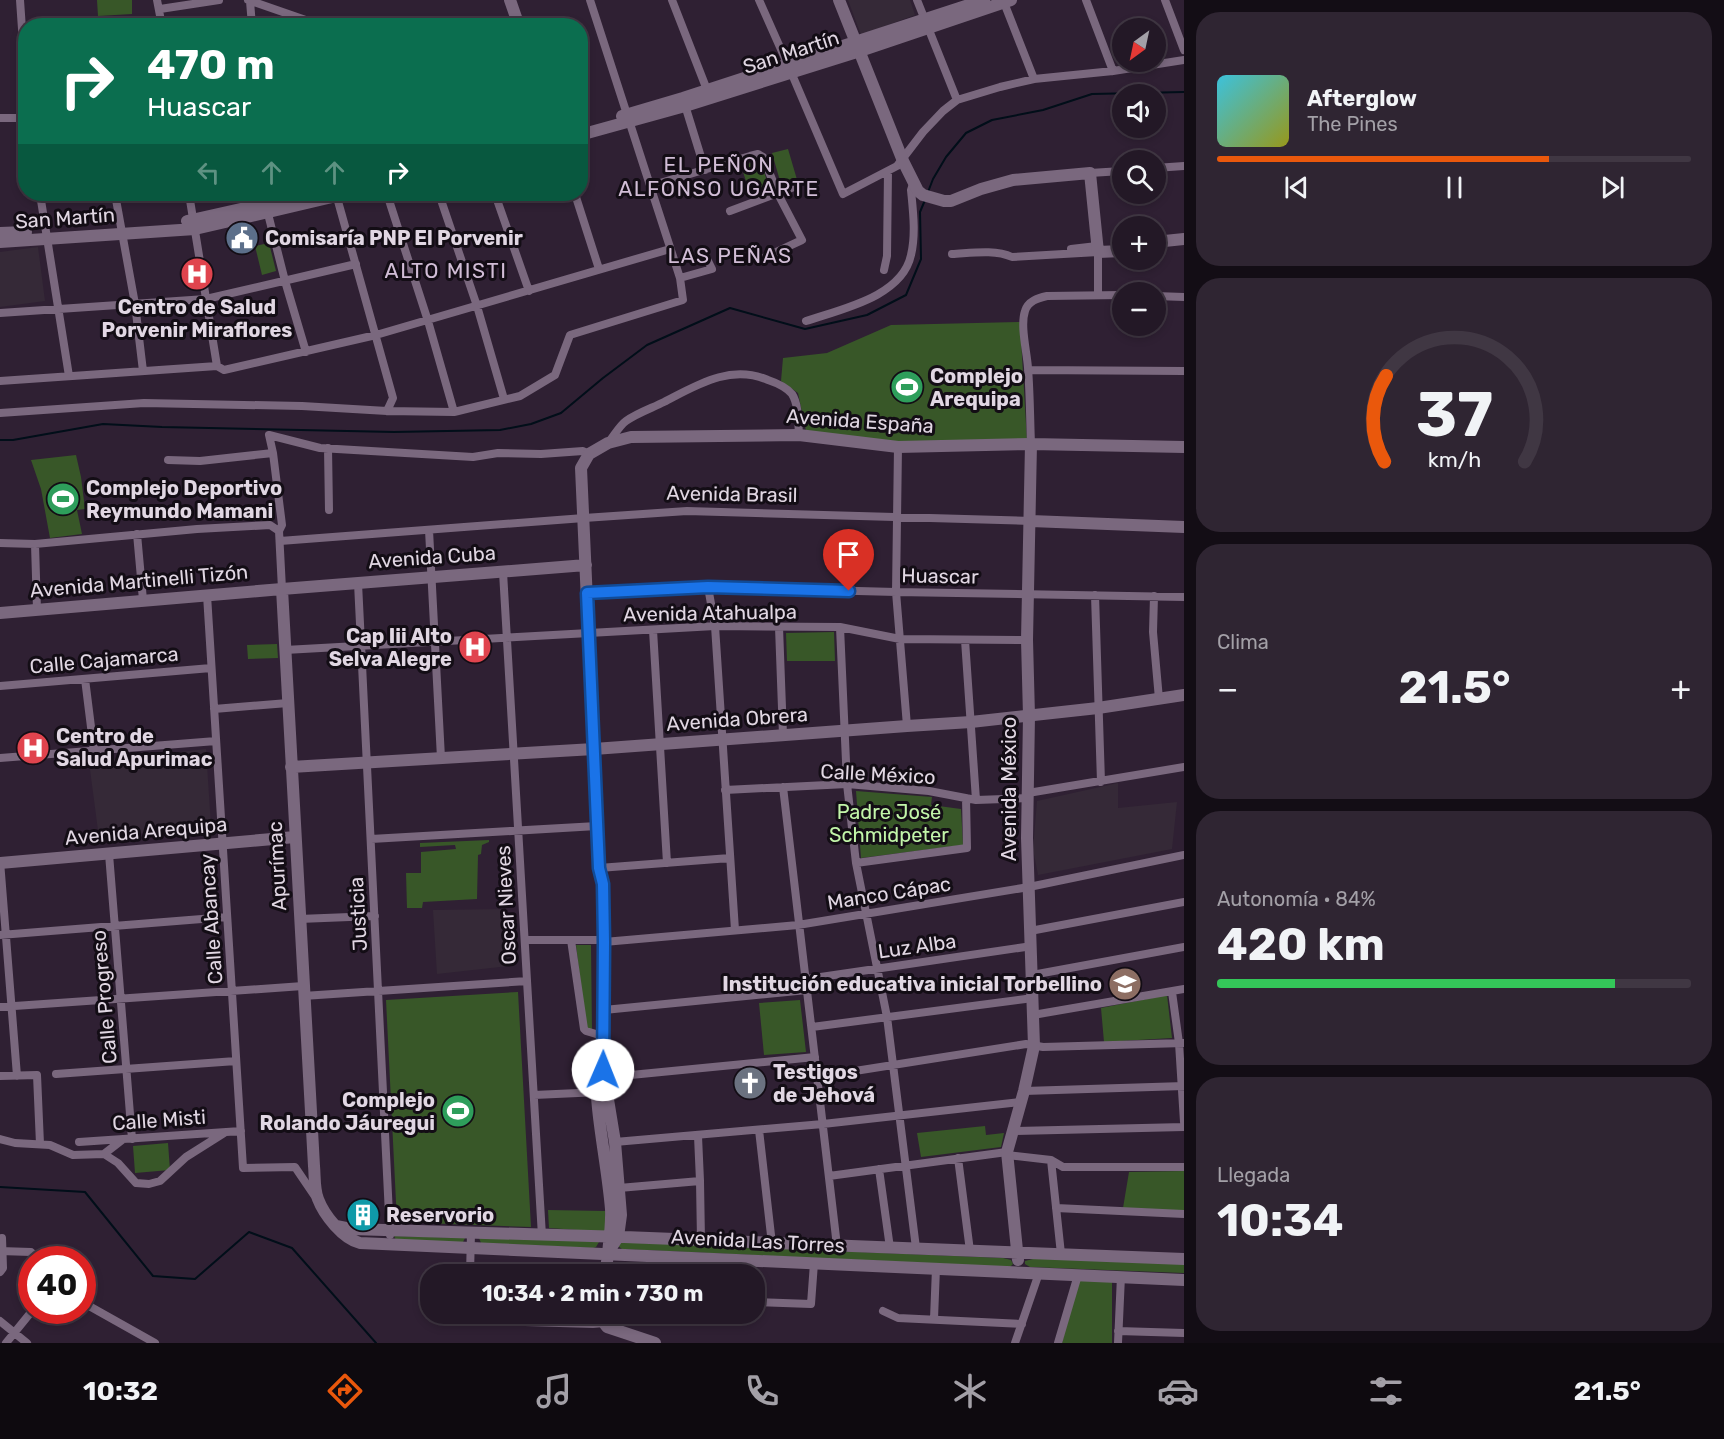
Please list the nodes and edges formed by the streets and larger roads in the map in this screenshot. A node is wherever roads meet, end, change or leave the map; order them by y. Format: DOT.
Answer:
graph roads {
  1 [pos="20,0"];
  2 [pos="219,0"];
  3 [pos="590,0"];
  4 [pos="672,0"];
  5 [pos="759,0"];
  6 [pos="839,0"];
  7 [pos="917,0"];
  8 [pos="1086,0"];
  9 [pos="1165,0"];
  10 [pos="249,1"];
  11 [pos="513,1"];
  12 [pos="1006,1"];
  13 [pos="159,4"];
  14 [pos="978,5"];
  15 [pos="21,18"];
  16 [pos="251,18"];
  17 [pos="289,18"];
  18 [pos="517,18"];
  19 [pos="926,24"];
  20 [pos="858,46"];
  21 [pos="1184,50"];
  22 [pos="1184,60"];
  23 [pos="1166,63"];
  24 [pos="789,68"];
  25 [pos="1112,69"];
  26 [pos="1113,72"];
  27 [pos="1034,79"];
  28 [pos="709,94"];
  29 [pos="957,100"];
  30 [pos="684,102"];
  31 [pos="0,118"];
  32 [pos="18,118"];
  33 [pos="629,119"];
  34 [pos="588,126"];
  35 [pos="588,132"];
  36 [pos="903,161"];
  37 [pos="1184,166"];
  38 [pos="1166,167"];
  39 [pos="705,170"];
  40 [pos="888,171"];
  41 [pos="1112,172"];
  42 [pos="1090,173"];
  43 [pos="913,184"];
  44 [pos="651,186"];
  45 [pos="794,187"];
  46 [pos="778,194"];
  47 [pos="41,201"];
  48 [pos="116,201"];
  49 [pos="190,201"];
  50 [pos="282,201"];
  51 [pos="342,201"];
  52 [pos="389,201"];
  53 [pos="441,201"];
  54 [pos="497,201"];
  55 [pos="577,201"];
  56 [pos="265,203"];
  57 [pos="730,211"];
  58 [pos="195,225"];
  59 [pos="121,230"];
  60 [pos="0,234"];
  61 [pos="46,235"];
  62 [pos="1184,239"];
  63 [pos="1166,241"];
  64 [pos="0,242"];
  65 [pos="1112,246"];
  66 [pos="1184,246"];
  67 [pos="1166,247"];
  68 [pos="670,249"];
  69 [pos="1098,249"];
  70 [pos="1112,250"];
  71 [pos="703,251"];
  72 [pos="952,254"];
  73 [pos="759,260"];
  74 [pos="356,264"];
  75 [pos="599,269"];
  76 [pos="884,270"];
  77 [pos="680,278"];
  78 [pos="285,281"];
  79 [pos="529,291"];
  80 [pos="1098,294"];
  81 [pos="1112,295"];
  82 [pos="1166,296"];
  83 [pos="1184,297"];
  84 [pos="206,299"];
  85 [pos="135,304"];
  86 [pos="477,306"];
  87 [pos="58,309"];
  88 [pos="0,313"];
  89 [pos="428,321"];
  90 [pos="806,321"];
  91 [pos="376,335"];
  92 [pos="306,352"];
  93 [pos="216,366"];
  94 [pos="1028,370"];
  95 [pos="143,371"];
  96 [pos="1184,371"];
  97 [pos="69,376"];
  98 [pos="0,381"];
  99 [pos="504,399"];
  100 [pos="387,411"];
  101 [pos="454,412"];
  102 [pos="0,413"];
  103 [pos="626,422"];
  104 [pos="799,435"];
  105 [pos="631,437"];
  106 [pos="608,442"];
  107 [pos="1031,444"];
  108 [pos="898,447"];
  109 [pos="1184,447"];
  110 [pos="328,448"];
  111 [pos="273,453"];
  112 [pos="589,454"];
  113 [pos="168,460"];
  114 [pos="329,510"];
  115 [pos="897,517"];
  116 [pos="584,518"];
  117 [pos="1031,521"];
  118 [pos="1184,527"];
  119 [pos="429,530"];
  120 [pos="279,531"];
  121 [pos="137,534"];
  122 [pos="280,542"];
  123 [pos="0,543"];
  124 [pos="35,544"];
  125 [pos="586,565"];
  126 [pos="503,572"];
  127 [pos="431,577"];
  128 [pos="358,583"];
  129 [pos="708,587"];
  130 [pos="282,589"];
  131 [pos="896,592"];
  132 [pos="587,593"];
  133 [pos="1029,594"];
  134 [pos="207,595"];
  135 [pos="1095,595"];
  136 [pos="1154,596"];
  137 [pos="1184,597"];
  138 [pos="143,600"];
  139 [pos="37,610"];
  140 [pos="0,613"];
  141 [pos="715,626"];
  142 [pos="779,627"];
  143 [pos="840,627"];
  144 [pos="653,630"];
  145 [pos="589,633"];
  146 [pos="507,638"];
  147 [pos="900,639"];
  148 [pos="965,640"];
  149 [pos="1027,640"];
  150 [pos="435,642"];
  151 [pos="361,646"];
  152 [pos="285,650"];
  153 [pos="212,668"];
  154 [pos="85,679"];
  155 [pos="0,686"];
  156 [pos="1184,695"];
  157 [pos="1159,699"];
  158 [pos="288,703"];
  159 [pos="1098,708"];
  160 [pos="214,709"];
  161 [pos="1029,716"];
  162 [pos="970,723"];
  163 [pos="907,726"];
  164 [pos="845,731"];
  165 [pos="783,735"];
  166 [pos="722,740"];
  167 [pos="216,741"];
  168 [pos="660,744"];
  169 [pos="594,749"];
  170 [pos="94,751"];
  171 [pos="514,754"];
  172 [pos="0,758"];
  173 [pos="441,758"];
  174 [pos="367,763"];
  175 [pos="291,767"];
  176 [pos="1184,767"];
  177 [pos="1101,782"];
  178 [pos="847,784"];
  179 [pos="783,787"];
  180 [pos="726,790"];
  181 [pos="1028,795"];
  182 [pos="966,798"];
  183 [pos="976,800"];
  184 [pos="597,826"];
  185 [pos="518,830"];
  186 [pos="295,837"];
  187 [pos="371,838"];
  188 [pos="223,844"];
  189 [pos="109,854"];
  190 [pos="1184,855"];
  191 [pos="730,858"];
  192 [pos="0,862"];
  193 [pos="667,863"];
  194 [pos="856,863"];
  195 [pos="600,873"];
  196 [pos="1029,886"];
  197 [pos="1184,902"];
  198 [pos="866,914"];
  199 [pos="375,916"];
  200 [pos="227,917"];
  201 [pos="299,919"];
  202 [pos="798,925"];
  203 [pos="115,926"];
  204 [pos="735,930"];
  205 [pos="1030,931"];
  206 [pos="3,935"];
  207 [pos="525,940"];
  208 [pos="571,940"];
  209 [pos="601,941"];
  210 [pos="1032,946"];
  211 [pos="1184,947"];
  212 [pos="878,968"];
  213 [pos="1032,975"];
  214 [pos="807,979"];
  215 [pos="527,981"];
  216 [pos="1184,989"];
  217 [pos="807,990"];
  218 [pos="232,991"];
  219 [pos="303,991"];
  220 [pos="378,991"];
  221 [pos="1172,992"];
  222 [pos="1033,998"];
  223 [pos="121,999"];
  224 [pos="11,1006"];
  225 [pos="0,1007"];
  226 [pos="604,1010"];
  227 [pos="1033,1015"];
  228 [pos="887,1017"];
  229 [pos="812,1028"];
  230 [pos="596,1034"];
  231 [pos="1182,1043"];
  232 [pos="1034,1046"];
  233 [pos="815,1057"];
  234 [pos="236,1060"];
  235 [pos="893,1066"];
  236 [pos="126,1069"];
  237 [pos="56,1074"];
  238 [pos="0,1076"];
  239 [pos="17,1076"];
  240 [pos="817,1077"];
  241 [pos="600,1078"];
  242 [pos="1183,1086"];
  243 [pos="601,1092"];
  244 [pos="534,1095"];
  245 [pos="1023,1097"];
  246 [pos="900,1115"];
  247 [pos="1184,1122"];
  248 [pos="823,1124"];
  249 [pos="1184,1127"];
  250 [pos="759,1130"];
  251 [pos="241,1131"];
  252 [pos="1014,1131"];
  253 [pos="224,1132"];
  254 [pos="698,1136"];
  255 [pos="0,1139"];
  256 [pos="132,1139"];
  257 [pos="122,1140"];
  258 [pos="79,1142"];
  259 [pos="615,1142"];
  260 [pos="40,1144"];
  261 [pos="1007,1153"];
  262 [pos="104,1154"];
  263 [pos="958,1158"];
  264 [pos="1052,1160"];
  265 [pos="314,1166"];
  266 [pos="906,1166"];
  267 [pos="295,1167"];
  268 [pos="1184,1167"];
  269 [pos="879,1169"];
  270 [pos="829,1176"];
  271 [pos="700,1181"];
  272 [pos="619,1188"];
  273 [pos="317,1198"];
  274 [pos="1056,1208"];
  275 [pos="1184,1214"];
  276 [pos="336,1226"];
  277 [pos="390,1230"];
  278 [pos="471,1233"];
  279 [pos="542,1236"];
  280 [pos="614,1237"];
  281 [pos="2,1238"];
  282 [pos="700,1240"];
  283 [pos="391,1244"];
  284 [pos="772,1244"];
  285 [pos="837,1246"];
  286 [pos="471,1248"];
  287 [pos="890,1248"];
  288 [pos="916,1248"];
  289 [pos="1,1251"];
  290 [pos="970,1251"];
  291 [pos="18,1252"];
  292 [pos="1017,1253"];
  293 [pos="607,1254"];
  294 [pos="1061,1254"];
  295 [pos="700,1258"];
  296 [pos="1184,1259"];
  297 [pos="814,1263"];
  298 [pos="470,1264"];
  299 [pos="607,1264"];
  300 [pos="700,1264"];
  301 [pos="936,1268"];
  302 [pos="0,1272"];
  303 [pos="1019,1272"];
  304 [pos="1039,1273"];
  305 [pos="1078,1275"];
  306 [pos="1120,1276"];
  307 [pos="1184,1280"];
  308 [pos="765,1302"];
  309 [pos="96,1310"];
  310 [pos="884,1311"];
  311 [pos="934,1319"];
  312 [pos="0,1321"];
  313 [pos="21,1324"];
  314 [pos="606,1324"];
  315 [pos="1022,1324"];
  316 [pos="1118,1331"];
  317 [pos="14,1333"];
  318 [pos="1184,1333"];
  319 [pos="6,1343"];
  320 [pos="27,1343"];
  321 [pos="155,1343"];
  322 [pos="655,1343"];
  323 [pos="1015,1343"];
  324 [pos="1058,1343"];
  325 [pos="1118,1343"];
  1 -- 15 [label="street"];
  2 -- 13 [label="street"];
  3 -- 33 [label="street"];
  4 -- 28 [label="street"];
  5 -- 24 [label="street"];
  6 -- 20 [label="street"];
  7 -- 19 [label="street"];
  8 -- 25 [label="street"];
  9 -- 21 [label="street"];
  10 -- 16 [label="street"];
  10 -- 17 [label="street"];
  11 -- 18 [label="street"];
  12 -- 14 [label="street, San Martín"];
  12 -- 27 [label="street"];
  14 -- 19 [label="street, San Martín"];
  19 -- 20 [label="street, San Martín"];
  19 -- 29 [label="street"];
  20 -- 24 [label="street, San Martín"];
  20 -- 36 [label="street"];
  22 -- 23 [label="street"];
  24 -- 28 [label="street, San Martín"];
  24 -- 40 [label="street"];
  26 -- 27 [label="street"];
  27 -- 29 [label="street"];
  28 -- 30 [label="street, San Martín"];
  29 -- 36 [label="street"];
  30 -- 33 [label="street, San Martín"];
  30 -- 39 [label="street"];
  31 -- 32 [label="street"];
  33 -- 34 [label="street, San Martín"];
  33 -- 35 [label="street, San Martín"];
  33 -- 44 [label="street"];
  36 -- 40 [label="street"];
  36 -- 43 [label="street"];
  37 -- 38 [label="street"];
  39 -- 44 [label="street"];
  39 -- 46 [label="street"];
  40 -- 76 [label="street"];
  41 -- 42 [label="street"];
  42 -- 43 [label="street"];
  42 -- 69 [label="street"];
  43 -- 90 [label="street"];
  44 -- 68 [label="street"];
  45 -- 46 [label="street"];
  46 -- 57 [label="street"];
  46 -- 73 [label="street"];
  47 -- 61 [label="street"];
  48 -- 59 [label="street"];
  49 -- 58 [label="street"];
  50 -- 56 [label="street, San Martín"];
  51 -- 74 [label="street"];
  52 -- 89 [label="street"];
  53 -- 86 [label="street"];
  54 -- 79 [label="street"];
  55 -- 75 [label="street"];
  56 -- 58 [label="street, San Martín"];
  56 -- 78 [label="street"];
  58 -- 59 [label="street, San Martín"];
  58 -- 84 [label="street"];
  59 -- 61 [label="street, San Martín"];
  59 -- 85 [label="street"];
  60 -- 61 [label="street, San Martín"];
  61 -- 64 [label="street, San Martín"];
  61 -- 87 [label="street"];
  62 -- 63 [label="street"];
  65 -- 69 [label="street"];
  66 -- 67 [label="street"];
  68 -- 75 [label="street"];
  68 -- 77 [label="street"];
  69 -- 70 [label="street"];
  69 -- 72 [label="street"];
  69 -- 80 [label="street"];
  71 -- 77 [label="street"];
  74 -- 78 [label="street"];
  74 -- 91 [label="street"];
  75 -- 79 [label="street"];
  77 -- 99 [label="street"];
  78 -- 84 [label="street"];
  78 -- 92 [label="street"];
  79 -- 86 [label="street"];
  80 -- 81 [label="street"];
  80 -- 94 [label="street, Avenida México"];
  82 -- 83 [label="street"];
  84 -- 85 [label="street"];
  84 -- 93 [label="street"];
  85 -- 87 [label="street"];
  85 -- 95 [label="street"];
  86 -- 89 [label="street"];
  86 -- 99 [label="street"];
  87 -- 88 [label="street"];
  87 -- 97 [label="street"];
  89 -- 91 [label="street"];
  89 -- 101 [label="street"];
  91 -- 92 [label="street"];
  91 -- 100 [label="street"];
  92 -- 93 [label="street"];
  93 -- 95 [label="street"];
  94 -- 96 [label="street"];
  94 -- 107 [label="street, Avenida México"];
  95 -- 97 [label="street"];
  97 -- 98 [label="street"];
  99 -- 101 [label="street"];
  100 -- 101 [label="street"];
  100 -- 102 [label="street"];
  103 -- 104 [label="street"];
  103 -- 105 [label="street"];
  103 -- 106 [label="street"];
  104 -- 105 [label="street, Avenida España"];
  104 -- 108 [label="street, Avenida España"];
  105 -- 106 [label="street, Avenida España"];
  106 -- 112 [label="street, Avenida España"];
  107 -- 108 [label="street, Avenida España"];
  107 -- 109 [label="street, Avenida España"];
  107 -- 117 [label="street, Avenida México"];
  108 -- 115 [label="street"];
  110 -- 111 [label="street"];
  110 -- 112 [label="street"];
  110 -- 114 [label="street"];
  111 -- 113 [label="street"];
  111 -- 120 [label="street, Apurímac"];
  112 -- 116 [label="street, Avenida España"];
  115 -- 116 [label="street, Avenida Brasil"];
  115 -- 117 [label="street, Avenida Brasil"];
  115 -- 131 [label="street"];
  116 -- 119 [label="street, Avenida Brasil"];
  116 -- 125 [label="street"];
  117 -- 118 [label="street, Avenida Brasil"];
  117 -- 133 [label="street, Avenida México"];
  119 -- 122 [label="street, Avenida Brasil"];
  119 -- 127 [label="street"];
  120 -- 121 [label="street"];
  120 -- 122 [label="street, Apurímac"];
  121 -- 124 [label="street"];
  121 -- 138 [label="street"];
  122 -- 130 [label="street, Apurímac"];
  123 -- 124 [label="street"];
  124 -- 139 [label="street"];
  125 -- 126 [label="street, Avenida Cuba"];
  125 -- 132 [label="street"];
  126 -- 127 [label="street, Avenida Cuba"];
  126 -- 146 [label="street, Oscar Nieves"];
  127 -- 128 [label="street, Avenida Cuba"];
  127 -- 150 [label="street"];
  128 -- 130 [label="street, Avenida Cuba"];
  128 -- 151 [label="street, Justicia"];
  129 -- 131 [label="street, Huascar"];
  129 -- 132 [label="street, Huascar"];
  129 -- 141 [label="street"];
  130 -- 134 [label="street, Avenida Martinelli Tizón"];
  130 -- 152 [label="street, Apurímac"];
  131 -- 133 [label="street, Huascar"];
  131 -- 147 [label="street"];
  132 -- 145 [label="street"];
  133 -- 135 [label="street, Huascar"];
  133 -- 149 [label="street, Avenida México"];
  134 -- 138 [label="street, Avenida Martinelli Tizón"];
  134 -- 153 [label="street, Calle Abancay"];
  135 -- 136 [label="street, Huascar"];
  135 -- 159 [label="street"];
  136 -- 137 [label="street, Huascar"];
  136 -- 157 [label="street"];
  138 -- 139 [label="street, Avenida Martinelli Tizón"];
  139 -- 140 [label="street, Avenida Martinelli Tizón"];
  141 -- 142 [label="street, Avenida Atahualpa"];
  141 -- 144 [label="street, Avenida Atahualpa"];
  141 -- 166 [label="street"];
  142 -- 143 [label="street, Avenida Atahualpa"];
  142 -- 165 [label="street"];
  143 -- 147 [label="street, Avenida Atahualpa"];
  143 -- 164 [label="street"];
  144 -- 145 [label="street, Avenida Atahualpa"];
  144 -- 168 [label="street"];
  145 -- 146 [label="street, Avenida Atahualpa"];
  145 -- 169 [label="street"];
  146 -- 150 [label="street, Avenida Atahualpa"];
  146 -- 171 [label="street, Oscar Nieves"];
  147 -- 148 [label="street, Avenida Atahualpa"];
  147 -- 163 [label="street"];
  148 -- 149 [label="street, Avenida Atahualpa"];
  148 -- 162 [label="street"];
  149 -- 161 [label="street, Avenida México"];
  150 -- 151 [label="street, Avenida Atahualpa"];
  150 -- 173 [label="street"];
  151 -- 152 [label="street, Avenida Atahualpa"];
  151 -- 174 [label="street, Justicia"];
  152 -- 158 [label="street, Apurímac"];
  153 -- 154 [label="street, Calle Cajamarca"];
  153 -- 160 [label="street, Calle Abancay"];
  154 -- 155 [label="street, Calle Cajamarca"];
  154 -- 170 [label="street"];
  156 -- 157 [label="street, Avenida Obrera"];
  157 -- 159 [label="street, Avenida Obrera"];
  158 -- 160 [label="street"];
  158 -- 175 [label="street, Apurímac"];
  159 -- 161 [label="street, Avenida Obrera"];
  159 -- 177 [label="street"];
  160 -- 167 [label="street, Calle Abancay"];
  161 -- 162 [label="street, Avenida Obrera"];
  161 -- 181 [label="street, Avenida México"];
  162 -- 163 [label="street, Avenida Obrera"];
  162 -- 183 [label="street"];
  163 -- 164 [label="street, Avenida Obrera"];
  164 -- 165 [label="street, Avenida Obrera"];
  164 -- 178 [label="street"];
  165 -- 166 [label="street, Avenida Obrera"];
  166 -- 168 [label="street, Avenida Obrera"];
  166 -- 180 [label="street"];
  167 -- 170 [label="street"];
  167 -- 188 [label="street, Calle Abancay"];
  168 -- 169 [label="street, Avenida Obrera"];
  168 -- 193 [label="street"];
  169 -- 171 [label="street, Avenida Obrera"];
  169 -- 184 [label="street"];
  170 -- 172 [label="street"];
  171 -- 173 [label="street, Avenida Obrera"];
  171 -- 185 [label="street, Oscar Nieves"];
  173 -- 174 [label="street, Avenida Obrera"];
  174 -- 175 [label="street, Avenida Obrera"];
  174 -- 187 [label="street, Justicia"];
  175 -- 186 [label="street, Apurímac"];
  176 -- 177 [label="street, Calle México"];
  177 -- 181 [label="street, Calle México"];
  178 -- 179 [label="street, Calle México"];
  178 -- 182 [label="street, Calle México"];
  178 -- 194 [label="street"];
  179 -- 180 [label="street, Calle México"];
  179 -- 202 [label="street"];
  180 -- 191 [label="street"];
  181 -- 183 [label="street, Calle México"];
  181 -- 196 [label="street, Avenida México"];
  182 -- 183 [label="street, Calle México"];
  182 -- 194 [label="street"];
  184 -- 185 [label="street"];
  184 -- 195 [label="street"];
  185 -- 187 [label="street"];
  185 -- 207 [label="street, Oscar Nieves"];
  186 -- 188 [label="street, Avenida Arequipa"];
  186 -- 201 [label="street, Apurímac"];
  187 -- 199 [label="street, Justicia"];
  188 -- 189 [label="street, Avenida Arequipa"];
  188 -- 200 [label="street, Calle Abancay"];
  189 -- 192 [label="street, Avenida Arequipa"];
  189 -- 203 [label="street, Calle Progreso"];
  190 -- 196 [label="street, Manco Cápac"];
  191 -- 193 [label="street"];
  191 -- 204 [label="street"];
  192 -- 206 [label="street"];
  193 -- 195 [label="street"];
  194 -- 198 [label="street"];
  195 -- 209 [label="street"];
  196 -- 198 [label="street, Manco Cápac"];
  196 -- 205 [label="street, Avenida México"];
  197 -- 205 [label="street"];
  198 -- 202 [label="street, Manco Cápac"];
  198 -- 212 [label="street"];
  199 -- 201 [label="street"];
  199 -- 220 [label="street, Justicia"];
  200 -- 203 [label="street"];
  200 -- 218 [label="street, Calle Abancay"];
  201 -- 219 [label="street, Apurímac"];
  202 -- 204 [label="street, Manco Cápac"];
  202 -- 214 [label="street"];
  203 -- 206 [label="street"];
  203 -- 223 [label="street, Calle Progreso"];
  204 -- 209 [label="street, Manco Cápac"];
  205 -- 210 [label="street, Avenida México"];
  206 -- 224 [label="street"];
  207 -- 208 [label="street, Manco Cápac"];
  207 -- 215 [label="street, Oscar Nieves"];
  208 -- 209 [label="street, Manco Cápac"];
  208 -- 230 [label="street"];
  209 -- 226 [label="street"];
  209 -- 230 [label="street"];
  210 -- 212 [label="street, Luz Alba"];
  210 -- 213 [label="street, Avenida México"];
  211 -- 213 [label="street"];
  212 -- 214 [label="street, Luz Alba"];
  212 -- 228 [label="street"];
  213 -- 222 [label="street, Avenida México"];
  214 -- 217 [label="street"];
  215 -- 220 [label="street"];
  215 -- 244 [label="street, Oscar Nieves"];
  216 -- 221 [label="street"];
  217 -- 226 [label="street"];
  217 -- 229 [label="street"];
  218 -- 219 [label="street"];
  218 -- 223 [label="street"];
  218 -- 234 [label="street, Calle Abancay"];
  219 -- 220 [label="street"];
  219 -- 265 [label="street, Apurímac"];
  220 -- 277 [label="street, Justicia"];
  221 -- 227 [label="street"];
  221 -- 231 [label="street"];
  222 -- 227 [label="street, Avenida México"];
  222 -- 228 [label="street"];
  223 -- 224 [label="street"];
  223 -- 236 [label="street, Calle Progreso"];
  224 -- 225 [label="street"];
  224 -- 239 [label="street"];
  226 -- 241 [label="street"];
  227 -- 232 [label="street, Avenida México"];
  228 -- 229 [label="street"];
  228 -- 235 [label="street"];
  229 -- 233 [label="street"];
  230 -- 241 [label="street"];
  231 -- 232 [label="street"];
  231 -- 242 [label="street"];
  232 -- 235 [label="street"];
  232 -- 245 [label="street, Avenida México"];
  233 -- 240 [label="street"];
  233 -- 241 [label="street"];
  234 -- 236 [label="street"];
  234 -- 251 [label="street, Calle Abancay"];
  235 -- 240 [label="street"];
  235 -- 246 [label="street"];
  236 -- 237 [label="street"];
  236 -- 256 [label="street, Calle Progreso"];
  238 -- 239 [label="street"];
  239 -- 260 [label="street"];
  240 -- 248 [label="street"];
  241 -- 243 [label="street"];
  242 -- 245 [label="street"];
  242 -- 247 [label="street"];
  243 -- 244 [label="street"];
  243 -- 259 [label="street"];
  243 -- 280 [label="street"];
  244 -- 279 [label="street, Oscar Nieves"];
  245 -- 246 [label="street"];
  245 -- 252 [label="street, Avenida México"];
  246 -- 248 [label="street"];
  246 -- 266 [label="street"];
  248 -- 250 [label="street"];
  248 -- 270 [label="street"];
  249 -- 252 [label="street"];
  250 -- 254 [label="street"];
  250 -- 284 [label="street"];
  251 -- 253 [label="street, Calle Misti"];
  251 -- 267 [label="street, Calle Abancay"];
  252 -- 261 [label="street, Avenida México"];
  253 -- 256 [label="street, Calle Misti"];
  253 -- 262 [label="street"];
  254 -- 259 [label="street"];
  254 -- 271 [label="street"];
  255 -- 260 [label="street"];
  256 -- 257 [label="street, Calle Misti"];
  257 -- 258 [label="street, Calle Misti"];
  257 -- 262 [label="street"];
  259 -- 272 [label="street"];
  260 -- 262 [label="street"];
  261 -- 263 [label="street"];
  261 -- 264 [label="street"];
  261 -- 292 [label="street, Avenida México"];
  263 -- 266 [label="street"];
  263 -- 290 [label="street"];
  264 -- 268 [label="street"];
  264 -- 274 [label="street"];
  265 -- 267 [label="street"];
  265 -- 273 [label="street, Apurímac"];
  266 -- 269 [label="street"];
  266 -- 288 [label="street"];
  267 -- 273 [label="street"];
  269 -- 270 [label="street"];
  269 -- 287 [label="street"];
  270 -- 285 [label="street"];
  271 -- 272 [label="street"];
  271 -- 282 [label="street"];
  272 -- 280 [label="street"];
  273 -- 276 [label="street, Avenida Las Torres"];
  274 -- 275 [label="street"];
  274 -- 294 [label="street"];
  276 -- 277 [label="street, Avenida Las Torres"];
  276 -- 283 [label="street, Avenida Las Torres"];
  277 -- 278 [label="street, Avenida Las Torres"];
  277 -- 283 [label="street, Justicia"];
  278 -- 279 [label="street, Avenida Las Torres"];
  278 -- 286 [label="street"];
  279 -- 280 [label="street, Avenida Las Torres"];
  280 -- 282 [label="street, Avenida Las Torres"];
  280 -- 293 [label="street"];
  281 -- 289 [label="street"];
  282 -- 284 [label="street, Avenida Las Torres"];
  283 -- 286 [label="street, Avenida Las Torres"];
  284 -- 285 [label="street, Avenida Las Torres"];
  285 -- 287 [label="street, Avenida Las Torres"];
  286 -- 293 [label="street, Avenida Las Torres"];
  286 -- 298 [label="street"];
  287 -- 288 [label="street, Avenida Las Torres"];
  288 -- 290 [label="street, Avenida Las Torres"];
  289 -- 291 [label="street"];
  289 -- 302 [label="street"];
  290 -- 292 [label="street, Avenida Las Torres"];
  292 -- 294 [label="street, Avenida Las Torres"];
  292 -- 303 [label="street, Avenida México"];
  293 -- 295 [label="street, Avenida Las Torres"];
  293 -- 299 [label="street"];
  294 -- 296 [label="street, Avenida Las Torres"];
  295 -- 297 [label="street, Avenida Las Torres"];
  295 -- 300 [label="street"];
  297 -- 301 [label="street, Avenida Las Torres"];
  297 -- 308 [label="street"];
  301 -- 303 [label="street, Avenida Las Torres"];
  301 -- 311 [label="street"];
  303 -- 304 [label="street, Avenida Las Torres"];
  304 -- 305 [label="street, Avenida Las Torres"];
  304 -- 315 [label="street"];
  305 -- 306 [label="street, Avenida Las Torres"];
  305 -- 324 [label="street"];
  306 -- 307 [label="street, Avenida Las Torres"];
  306 -- 316 [label="street"];
  309 -- 321 [label="street"];
  310 -- 311 [label="street"];
  311 -- 315 [label="street"];
  312 -- 317 [label="street"];
  313 -- 317 [label="street"];
  314 -- 322 [label="street"];
  315 -- 323 [label="street"];
  316 -- 318 [label="street"];
  316 -- 325 [label="street"];
  317 -- 319 [label="street"];
  317 -- 320 [label="street"];
}
